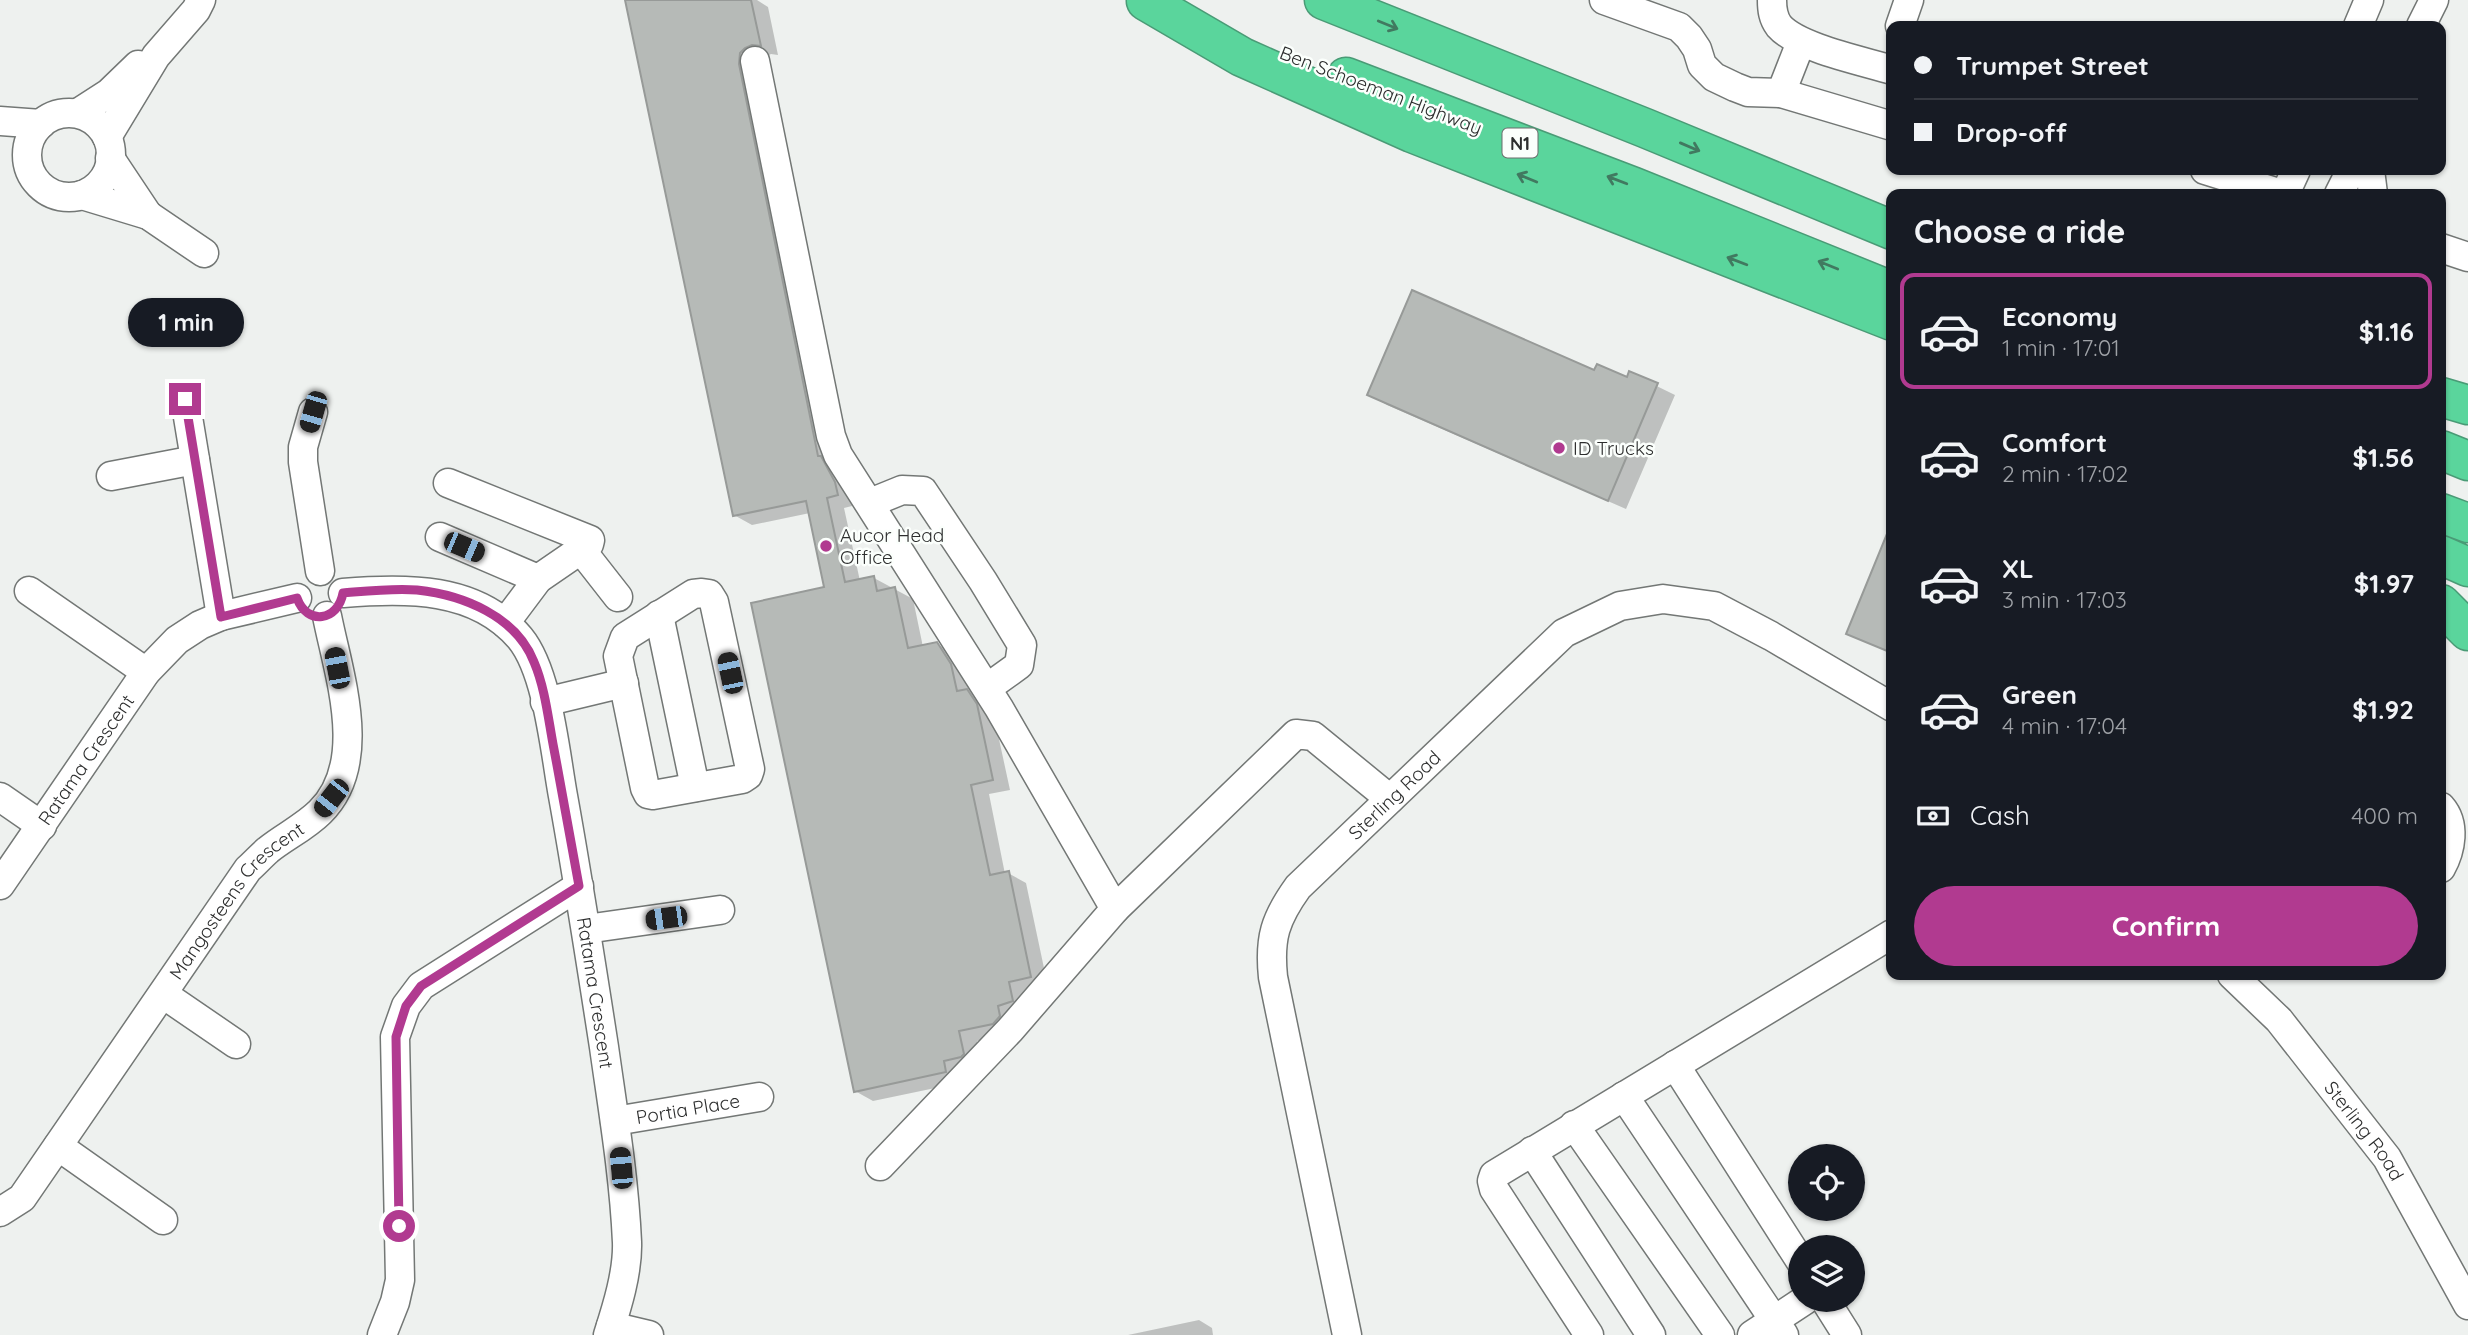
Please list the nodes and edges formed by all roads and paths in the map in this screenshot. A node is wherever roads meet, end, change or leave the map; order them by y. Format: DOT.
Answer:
graph roads {
  1 [pos="186,0"];
  2 [pos="201,0"];
  3 [pos="1144,0"];
  4 [pos="1324,0"];
  5 [pos="1604,0"];
  6 [pos="1772,0"];
  7 [pos="1909,0"];
  8 [pos="1924,0"];
  9 [pos="2370,0"];
  10 [pos="2434,0"];
  11 [pos="1902,21"];
  12 [pos="1918,21"];
  13 [pos="2360,21"];
  14 [pos="2424,21"];
  15 [pos="1801,42"];
  16 [pos="755,61"];
  17 [pos="1886,62"];
  18 [pos="1781,93"];
  19 [pos="78,113"];
  20 [pos="0,121"];
  21 [pos="41,124"];
  22 [pos="1886,124"];
  23 [pos="0,139"];
  24 [pos="109,147"];
  25 [pos="28,163"];
  26 [pos="1735,167"];
  27 [pos="2221,175"];
  28 [pos="2268,189"];
  29 [pos="82,195"];
  30 [pos="1886,203"];
  31 [pos="148,215"];
  32 [pos="1886,228"];
  33 [pos="2446,250"];
  34 [pos="204,253"];
  35 [pos="2468,257"];
  36 [pos="1886,289"];
  37 [pos="1886,319"];
  38 [pos="2446,398"];
  39 [pos="185,399"];
  40 [pos="2468,404"];
  41 [pos="313,412"];
  42 [pos="2446,452"];
  43 [pos="195,460"];
  44 [pos="2468,461"];
  45 [pos="111,476"];
  46 [pos="448,483"];
  47 [pos="870,503"];
  48 [pos="2446,515"];
  49 [pos="2468,523"];
  50 [pos="440,537"];
  51 [pos="582,551"];
  52 [pos="2446,557"];
  53 [pos="2468,567"];
  54 [pos="320,570"];
  55 [pos="538,579"];
  56 [pos="29,592"];
  57 [pos="618,597"];
  58 [pos="297,598"];
  59 [pos="335,605"];
  60 [pos="2446,609"];
  61 [pos="659,615"];
  62 [pos="221,617"];
  63 [pos="505,623"];
  64 [pos="2468,631"];
  65 [pos="146,672"];
  66 [pos="624,683"];
  67 [pos="987,688"];
  68 [pos="545,702"];
  69 [pos="1886,703"];
  70 [pos="695,787"];
  71 [pos="0,797"];
  72 [pos="1390,799"];
  73 [pos="2446,813"];
  74 [pos="42,826"];
  75 [pos="2446,856"];
  76 [pos="0,885"];
  77 [pos="579,886"];
  78 [pos="1115,909"];
  79 [pos="720,910"];
  80 [pos="586,929"];
  81 [pos="1886,938"];
  82 [pos="2237,980"];
  83 [pos="163,994"];
  84 [pos="236,1044"];
  85 [pos="1675,1065"];
  86 [pos="1624,1096"];
  87 [pos="760,1097"];
  88 [pos="615,1121"];
  89 [pos="1574,1125"];
  90 [pos="58,1146"];
  91 [pos="1532,1151"];
  92 [pos="880,1166"];
  93 [pos="0,1212"];
  94 [pos="163,1220"];
  95 [pos="1788,1242"];
  96 [pos="2468,1305"];
  97 [pos="1791,1312"];
  98 [pos="1833,1312"];
  99 [pos="1771,1330"];
  100 [pos="610,1331"];
  101 [pos="382,1335"];
  102 [pos="649,1335"];
  103 [pos="1347,1335"];
  104 [pos="1589,1335"];
  105 [pos="1651,1335"];
  106 [pos="1720,1335"];
  107 [pos="1847,1335"];
  1 -- 19 [label="street"];
  2 -- 24 [label="street"];
  36 -- 3 [label="highway, Ben Schoeman Highway / N1, one-way"];
  37 -- 3 [label="highway, one-way"];
  4 -- 26 [label="highway, one-way"];
  5 -- 18 [label="street"];
  6 -- 15 [label="street"];
  7 -- 11 [label="street"];
  8 -- 12 [label="street"];
  9 -- 13 [label="street"];
  10 -- 14 [label="street"];
  15 -- 17 [label="street"];
  15 -- 18 [label="street"];
  16 -- 47 [label="street"];
  18 -- 22 [label="street"];
  19 -- 21 [label="street"];
  19 -- 24 [label="street"];
  20 -- 21 [label="street"];
  21 -- 25 [label="street"];
  23 -- 25 [label="street"];
  24 -- 29 [label="street"];
  24 -- 31 [label="street"];
  25 -- 29 [label="street"];
  26 -- 30 [label="highway"];
  26 -- 32 [label="highway"];
  27 -- 28 [label="street"];
  29 -- 31 [label="street"];
  31 -- 34 [label="street"];
  33 -- 35 [label="street"];
  38 -- 40 [label="highway"];
  39 -- 43 [label="street"];
  41 -- 54 [label="street"];
  42 -- 44 [label="highway"];
  43 -- 45 [label="street"];
  43 -- 62 [label="street"];
  46 -- 51 [label="street"];
  47 -- 67 [label="street"];
  47 -- 67 [label="street"];
  48 -- 49 [label="highway"];
  50 -- 55 [label="street"];
  51 -- 55 [label="street"];
  51 -- 57 [label="street"];
  52 -- 53 [label="highway"];
  54 -- 58 [label="street"];
  54 -- 59 [label="street"];
  55 -- 63 [label="street"];
  56 -- 65 [label="street"];
  58 -- 59 [label="street"];
  58 -- 62 [label="street, Ratama Crescent"];
  59 -- 63 [label="street, Ratama Crescent"];
  59 -- 83 [label="street, Mangosteens Crescent"];
  60 -- 64 [label="highway"];
  61 -- 66 [label="street"];
  61 -- 70 [label="street"];
  61 -- 70 [label="street"];
  62 -- 65 [label="street, Ratama Crescent"];
  63 -- 68 [label="street, Ratama Crescent"];
  65 -- 74 [label="street, Ratama Crescent"];
  66 -- 68 [label="street"];
  66 -- 70 [label="street"];
  67 -- 78 [label="street"];
  68 -- 77 [label="street, Ratama Crescent"];
  69 -- 72 [label="street, Sterling Road"];
  71 -- 74 [label="street"];
  72 -- 78 [label="street"];
  72 -- 103 [label="street, Sterling Road"];
  73 -- 75 [label="street"];
  74 -- 76 [label="street, Ratama Crescent"];
  77 -- 80 [label="street, Ratama Crescent"];
  77 -- 101 [label="street"];
  78 -- 92 [label="street"];
  79 -- 80 [label="street"];
  80 -- 88 [label="street, Ratama Crescent"];
  81 -- 85 [label="street"];
  82 -- 96 [label="street, Sterling Road"];
  83 -- 84 [label="street, Mangosteens Crescent"];
  83 -- 90 [label="street, Mangosteens Crescent"];
  85 -- 86 [label="street"];
  85 -- 95 [label="street"];
  86 -- 89 [label="street"];
  86 -- 99 [label="street"];
  87 -- 88 [label="street, Portia Place"];
  88 -- 100 [label="street, Ratama Crescent"];
  89 -- 91 [label="street"];
  89 -- 106 [label="street"];
  90 -- 93 [label="street, Mangosteens Crescent"];
  90 -- 94 [label="street"];
  91 -- 104 [label="street"];
  91 -- 105 [label="street"];
  97 -- 99 [label="street"];
  98 -- 107 [label="street"];
  100 -- 102 [label="street"];
}
